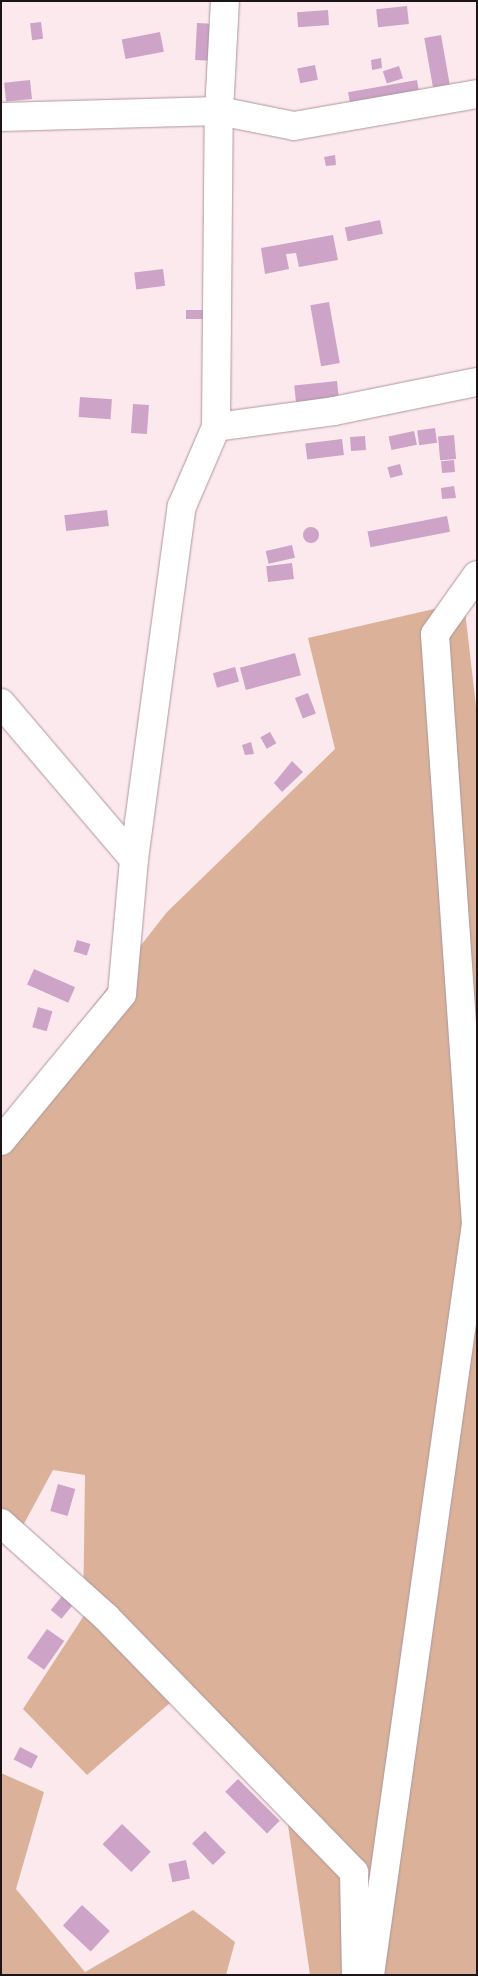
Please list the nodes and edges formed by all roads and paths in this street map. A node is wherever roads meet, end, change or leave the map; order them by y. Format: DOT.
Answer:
graph roads {
  1 [pos="225,1"];
  2 [pos="477,94"];
  3 [pos="219,111"];
  4 [pos="1,117"];
  5 [pos="477,382"];
  6 [pos="216,427"];
  7 [pos="477,575"];
  8 [pos="1,702"];
  9 [pos="134,859"];
  10 [pos="1,1142"];
  11 [pos="476,1224"];
  12 [pos="1,1523"];
  13 [pos="356,1975"];
  14 [pos="370,1975"];
  1 -- 3 [label="street"];
  2 -- 3 [label="street"];
  3 -- 4 [label="street"];
  3 -- 6 [label="street"];
  5 -- 6 [label="street"];
  6 -- 9 [label="street"];
  7 -- 11 [label="street"];
  8 -- 9 [label="street"];
  9 -- 10 [label="street"];
  11 -- 14 [label="street"];
  12 -- 13 [label="street"];
}
